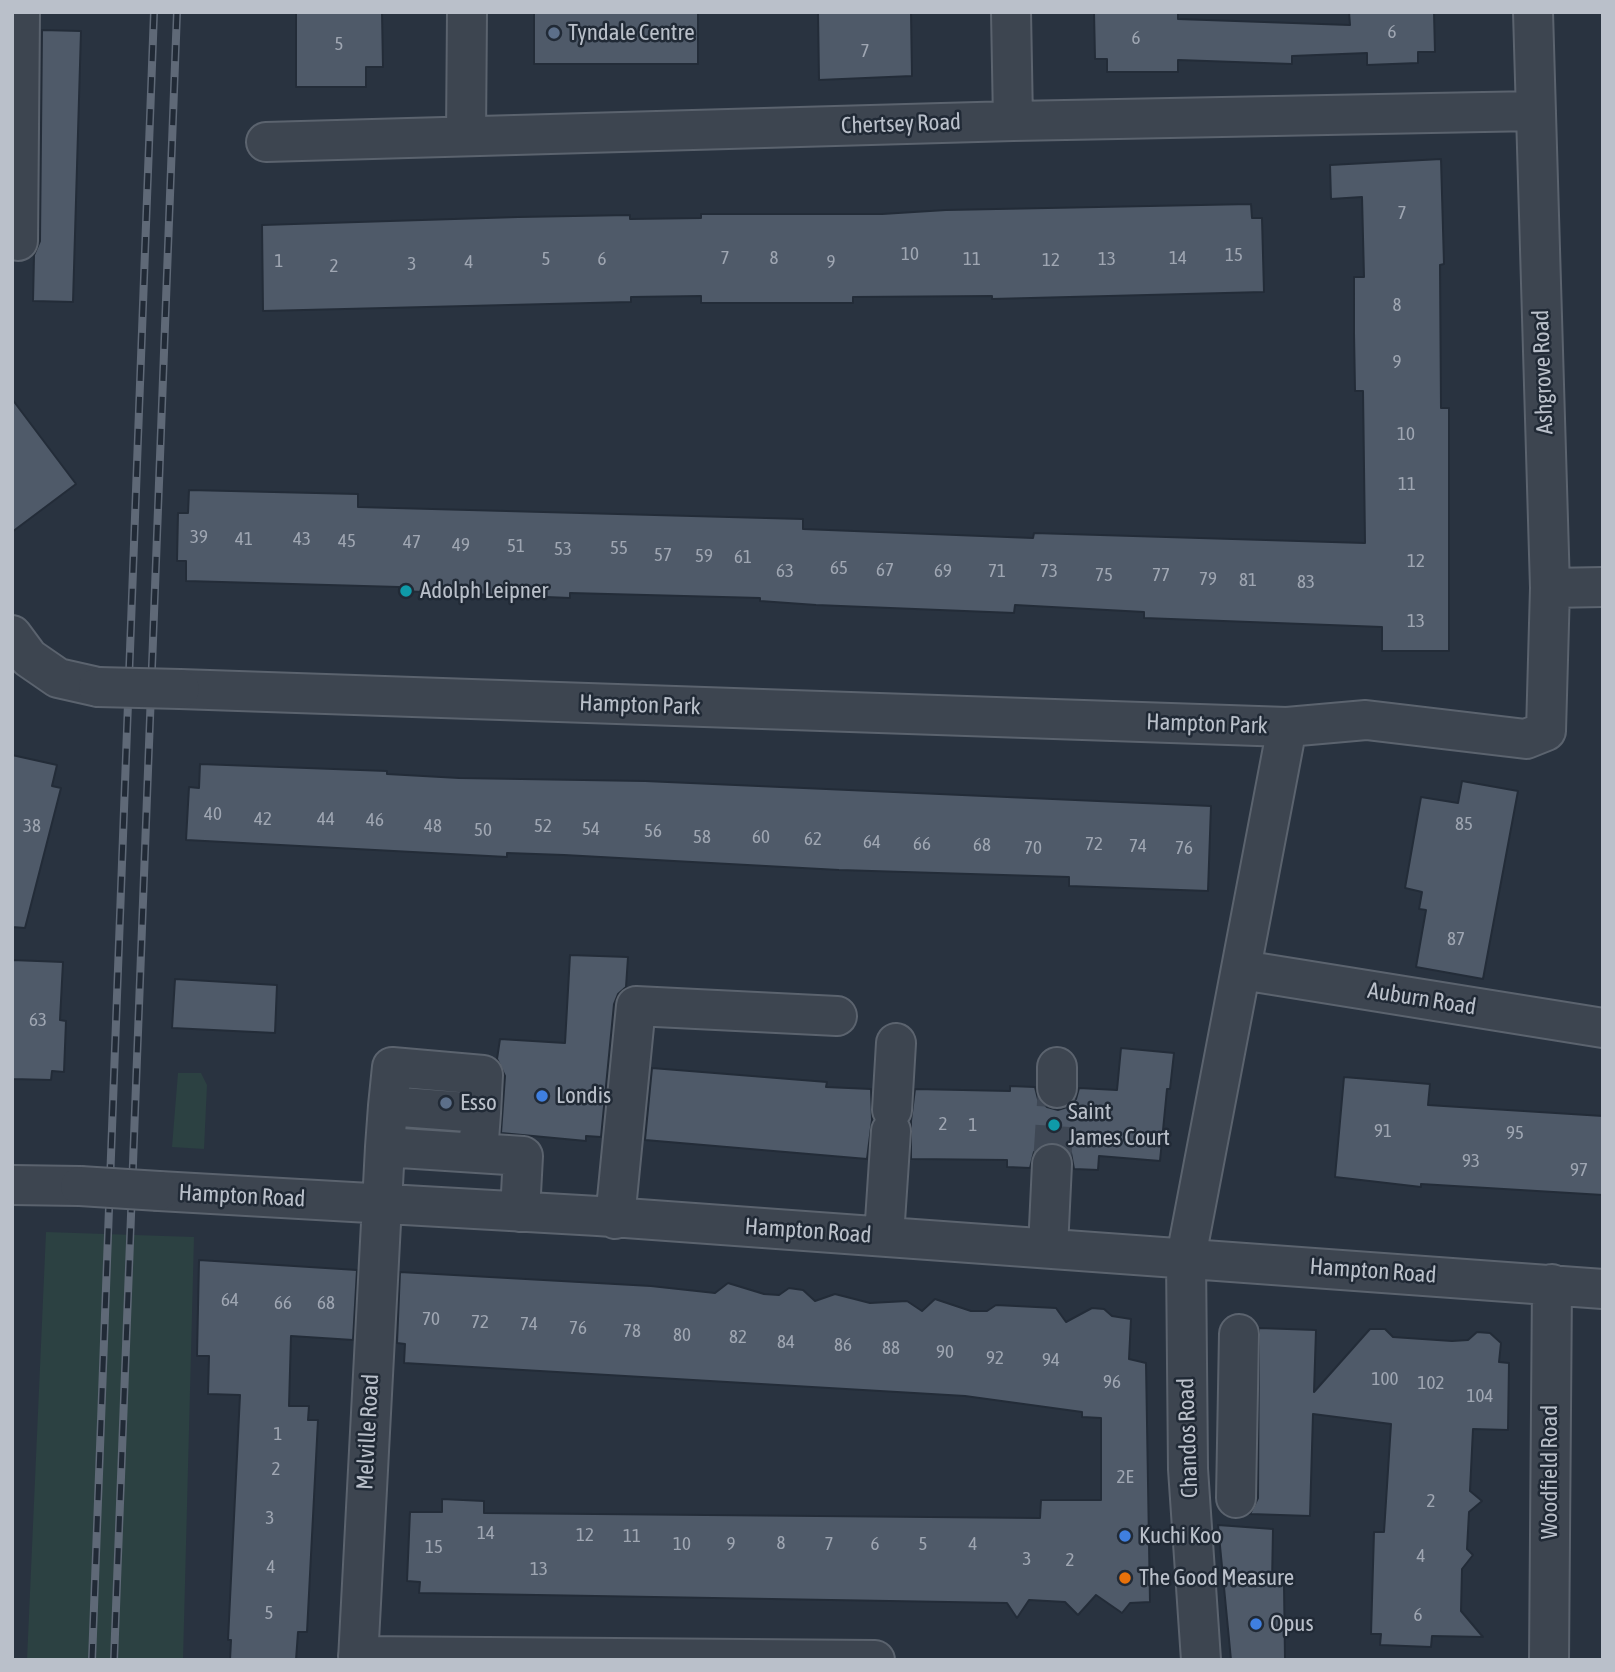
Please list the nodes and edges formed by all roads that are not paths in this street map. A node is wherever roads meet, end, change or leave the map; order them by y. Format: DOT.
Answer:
graph roads {
  1 [pos="20,12"];
  2 [pos="467,12"];
  3 [pos="1011,12"];
  4 [pos="1533,12"];
  5 [pos="1535,111"];
  6 [pos="1013,121"];
  7 [pos="466,135"];
  8 [pos="266,142"];
  9 [pos="18,242"];
  10 [pos="1603,587"];
  11 [pos="1549,588"];
  12 [pos="12,635"];
  13 [pos="1287,727"];
  14 [pos="1546,731"];
  15 [pos="1242,970"];
  16 [pos="837,1016"];
  17 [pos="1603,1028"];
  18 [pos="896,1043"];
  19 [pos="385,1147"];
  20 [pos="478,1153"];
  21 [pos="1052,1164"];
  22 [pos="12,1185"];
  23 [pos="381,1203"];
  24 [pos="520,1212"];
  25 [pos="615,1219"];
  26 [pos="884,1236"];
  27 [pos="1048,1248"];
  28 [pos="1186,1257"];
  29 [pos="1552,1284"];
  30 [pos="1603,1290"];
  31 [pos="1239,1334"];
  32 [pos="1188,1469"];
  33 [pos="358,1658"];
  34 [pos="875,1660"];
  35 [pos="1201,1660"];
  36 [pos="1549,1660"];
  1 -- 9 [label="street"];
  2 -- 7 [label="street"];
  3 -- 6 [label="street"];
  4 -- 5 [label="street, Ashgrove Road"];
  5 -- 6 [label="street, Chertsey Road"];
  5 -- 11 [label="street, Ashgrove Road"];
  6 -- 7 [label="street, Chertsey Road"];
  7 -- 8 [label="street, Chertsey Road"];
  10 -- 11 [label="street"];
  11 -- 14 [label="street, Ashgrove Road"];
  12 -- 13 [label="street, Hampton Park, bridge"];
  13 -- 14 [label="street, Hampton Park"];
  13 -- 15 [label="street, Hampton Park"];
  15 -- 17 [label="street, Auburn Road"];
  15 -- 28 [label="street, Hampton Park"];
  16 -- 25 [label="street"];
  18 -- 26 [label="street"];
  19 -- 20 [label="street"];
  19 -- 20 [label="street, Melville Road"];
  19 -- 23 [label="street, Melville Road"];
  20 -- 24 [label="street"];
  21 -- 27 [label="street"];
  22 -- 23 [label="street, Hampton Road, bridge"];
  23 -- 24 [label="street, Hampton Road"];
  23 -- 33 [label="street, Melville Road"];
  24 -- 25 [label="street, Hampton Road"];
  25 -- 26 [label="street, Hampton Road"];
  26 -- 27 [label="street, Hampton Road"];
  27 -- 28 [label="street, Hampton Road"];
  28 -- 29 [label="street, Hampton Road"];
  28 -- 32 [label="street, Chandos Road"];
  29 -- 30 [label="street, Hampton Road"];
  29 -- 36 [label="street, Woodfield Road"];
  31 -- 32 [label="street"];
  32 -- 35 [label="street, Chandos Road"];
  33 -- 34 [label="street"];
}
